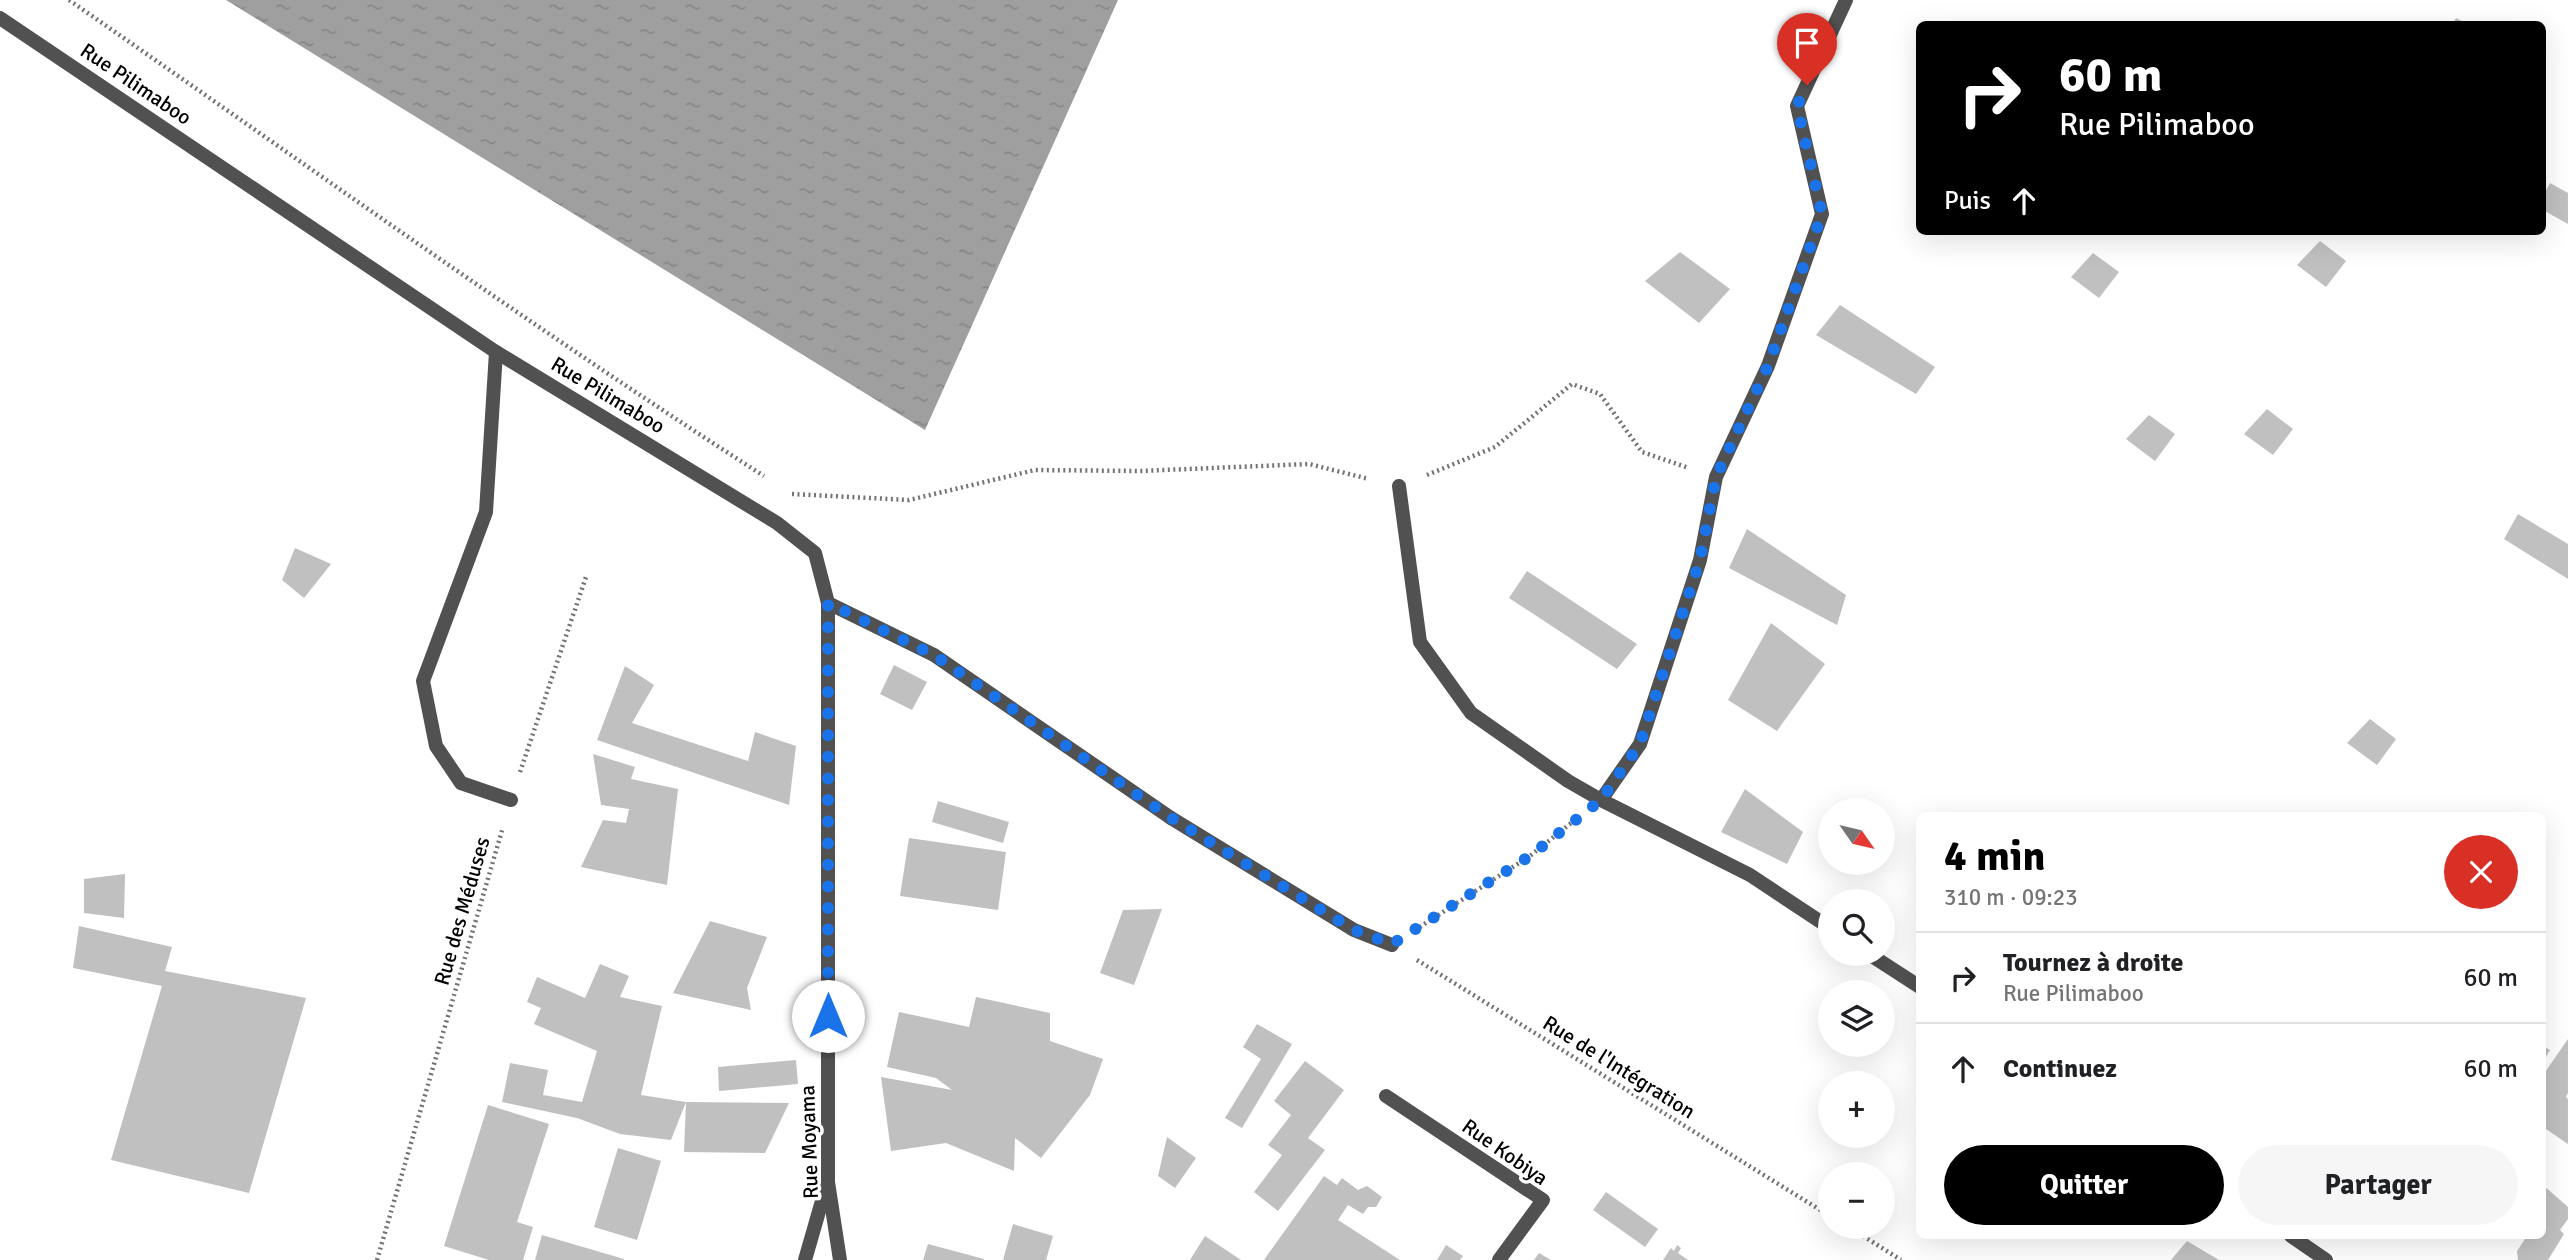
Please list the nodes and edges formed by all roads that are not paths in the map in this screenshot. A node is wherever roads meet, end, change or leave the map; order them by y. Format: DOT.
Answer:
graph roads {
  1 [pos="1846,0"];
  2 [pos="0,18"];
  3 [pos="496,352"];
  4 [pos="1399,486"];
  5 [pos="828,603"];
  6 [pos="511,800"];
  7 [pos="1601,800"];
  8 [pos="1818,920"];
  9 [pos="1392,944"];
  10 [pos="1888,966"];
  11 [pos="1916,984"];
  12 [pos="1386,1096"];
  13 [pos="828,1182"];
  14 [pos="2295,1239"];
  15 [pos="805,1260"];
  16 [pos="839,1260"];
  17 [pos="1499,1260"];
  18 [pos="2326,1260"];
  1 -- 7 [label="street"];
  2 -- 3 [label="street, Rue Pilimaboo"];
  3 -- 5 [label="street, Rue Pilimaboo"];
  3 -- 6 [label="street"];
  4 -- 7 [label="street"];
  5 -- 9 [label="street"];
  5 -- 13 [label="street, Rue Moyama"];
  7 -- 8 [label="street"];
  10 -- 11 [label="street"];
  12 -- 17 [label="street, Rue Kobiya"];
  13 -- 15 [label="street"];
  13 -- 16 [label="street, Rue Moyama"];
  14 -- 18 [label="street"];
}
